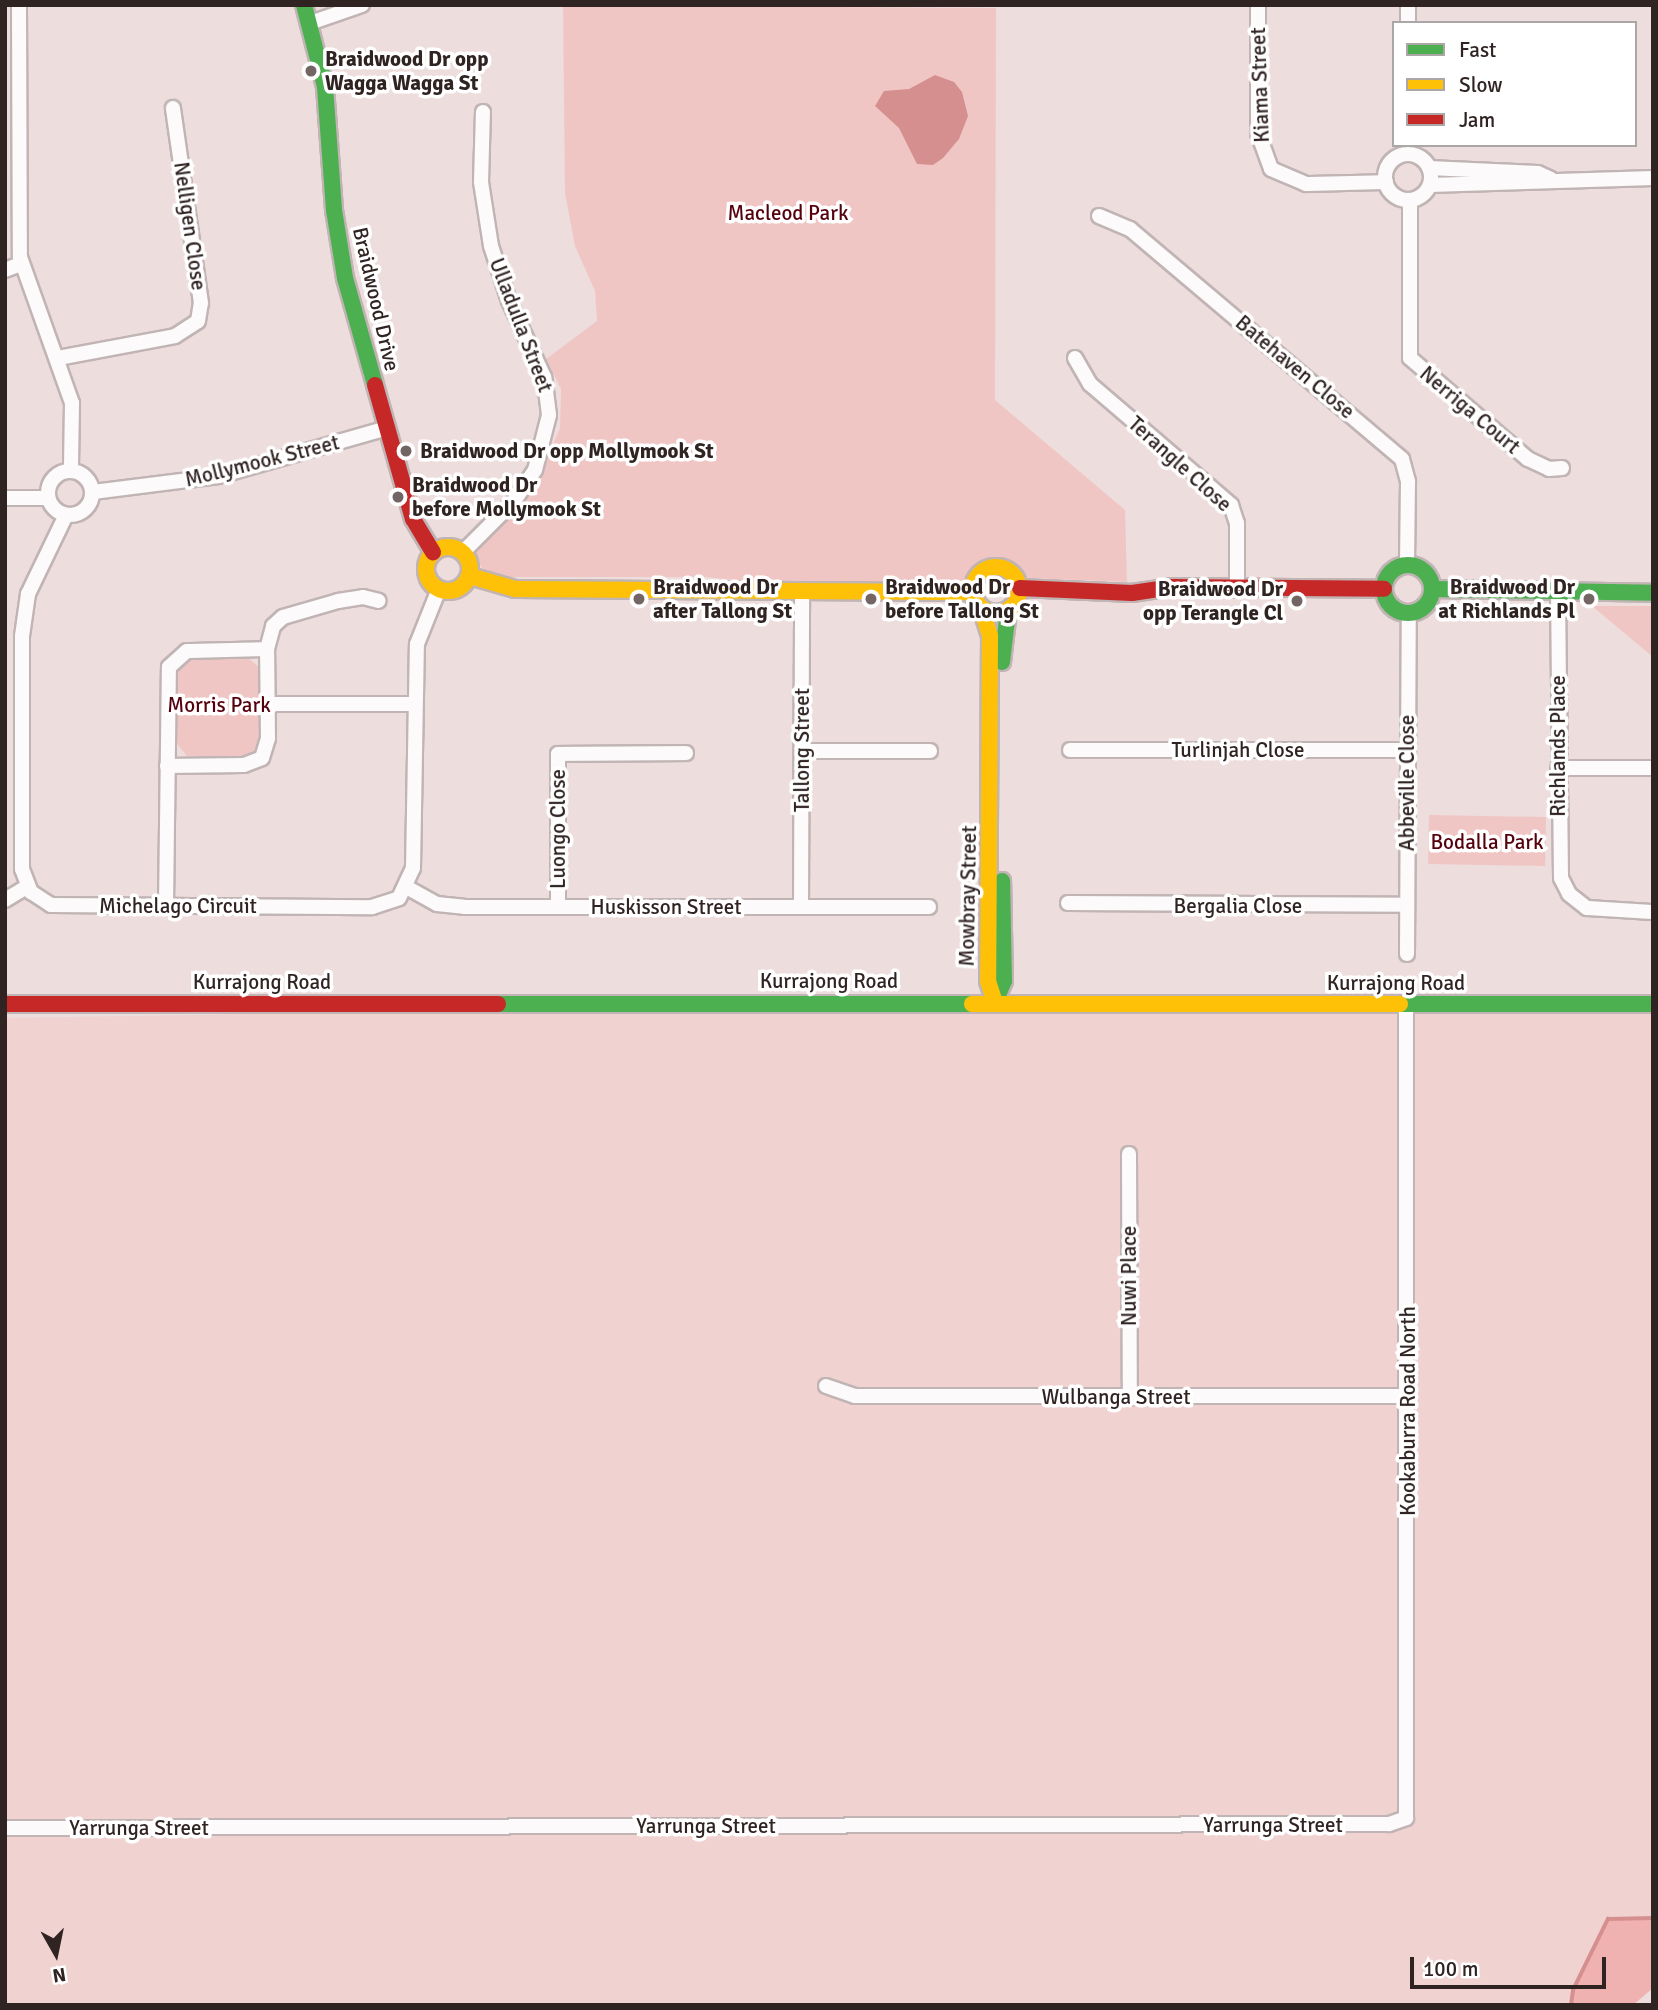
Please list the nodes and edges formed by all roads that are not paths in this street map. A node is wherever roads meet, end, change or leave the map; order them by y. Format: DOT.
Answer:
graph roads {
  1 [pos="19,5"];
  2 [pos="304,5"];
  3 [pos="362,5"];
  4 [pos="1258,5"];
  5 [pos="310,23"];
  6 [pos="173,108"];
  7 [pos="483,112"];
  8 [pos="1408,150"];
  9 [pos="1429,168"];
  10 [pos="1653,178"];
  11 [pos="1551,179"];
  12 [pos="1386,182"];
  13 [pos="1430,185"];
  14 [pos="1410,200"];
  15 [pos="1100,216"];
  16 [pos="22,264"];
  17 [pos="5,270"];
  18 [pos="58,358"];
  19 [pos="1075,358"];
  20 [pos="387,428"];
  21 [pos="1562,468"];
  22 [pos="71,470"];
  23 [pos="93,492"];
  24 [pos="5,498"];
  25 [pos="48,498"];
  26 [pos="66,515"];
  27 [pos="433,552"];
  28 [pos="463,552"];
  29 [pos="1406,565"];
  30 [pos="470,576"];
  31 [pos="1020,588"];
  32 [pos="439,589"];
  33 [pos="1384,589"];
  34 [pos="1432,589"];
  35 [pos="1237,590"];
  36 [pos="1558,591"];
  37 [pos="973,592"];
  38 [pos="802,593"];
  39 [pos="1653,593"];
  40 [pos="379,601"];
  41 [pos="981,608"];
  42 [pos="1008,611"];
  43 [pos="1409,612"];
  44 [pos="5,636"];
  45 [pos="22,636"];
  46 [pos="267,649"];
  47 [pos="268,704"];
  48 [pos="413,704"];
  49 [pos="1070,750"];
  50 [pos="1407,750"];
  51 [pos="802,751"];
  52 [pos="930,751"];
  53 [pos="686,753"];
  54 [pos="167,766"];
  55 [pos="1558,768"];
  56 [pos="1653,768"];
  57 [pos="5,771"];
  58 [pos="22,771"];
  59 [pos="27,887"];
  60 [pos="408,888"];
  61 [pos="5,900"];
  62 [pos="1068,903"];
  63 [pos="1407,905"];
  64 [pos="166,907"];
  65 [pos="558,907"];
  66 [pos="801,907"];
  67 [pos="929,907"];
  68 [pos="1653,912"];
  69 [pos="1407,954"];
  70 [pos="995,1002"];
  71 [pos="5,1004"];
  72 [pos="1406,1004"];
  73 [pos="1653,1004"];
  74 [pos="1129,1154"];
  75 [pos="826,1386"];
  76 [pos="1408,1396"];
  77 [pos="1130,1398"];
  78 [pos="1406,1818"];
  79 [pos="5,1828"];
  1 -- 16 [label="street"];
  2 -- 5 [label="street, Braidwood Drive"];
  3 -- 5 [label="street"];
  4 -- 12 [label="street, Kiama Street"];
  5 -- 20 [label="street, Braidwood Drive"];
  6 -- 18 [label="street, Nelligen Close"];
  7 -- 28 [label="street, Ulladulla Street"];
  8 -- 9 [label="street"];
  8 -- 12 [label="street"];
  9 -- 11 [label="street"];
  9 -- 13 [label="street"];
  10 -- 11 [label="street"];
  11 -- 13 [label="street"];
  12 -- 14 [label="street"];
  13 -- 14 [label="street"];
  14 -- 21 [label="street, Nerriga Court"];
  15 -- 29 [label="street, Batehaven Close"];
  16 -- 17 [label="street"];
  16 -- 18 [label="street"];
  18 -- 22 [label="street"];
  19 -- 35 [label="street, Terangle Close"];
  20 -- 23 [label="street, Mollymook Street"];
  20 -- 27 [label="street, Braidwood Drive"];
  22 -- 23 [label="street"];
  22 -- 25 [label="street"];
  23 -- 26 [label="street"];
  24 -- 25 [label="street"];
  25 -- 26 [label="street"];
  26 -- 45 [label="street"];
  27 -- 28 [label="street"];
  27 -- 32 [label="street"];
  28 -- 30 [label="street"];
  29 -- 33 [label="street"];
  29 -- 34 [label="street"];
  30 -- 32 [label="street"];
  30 -- 38 [label="street"];
  31 -- 35 [label="street"];
  31 -- 37 [label="street"];
  31 -- 42 [label="street"];
  32 -- 48 [label="street"];
  33 -- 35 [label="street"];
  33 -- 43 [label="street"];
  34 -- 36 [label="street"];
  34 -- 43 [label="street"];
  36 -- 39 [label="street"];
  36 -- 55 [label="street, Richlands Place"];
  37 -- 38 [label="street"];
  37 -- 41 [label="street"];
  38 -- 51 [label="street, Tallong Street"];
  40 -- 46 [label="street"];
  41 -- 42 [label="street"];
  41 -- 70 [label="street, Mowbray Street"];
  42 -- 70 [label="street, Mowbray Street"];
  43 -- 50 [label="street, Abbeville Close"];
  44 -- 45 [label="street"];
  45 -- 58 [label="street"];
  46 -- 47 [label="street"];
  46 -- 54 [label="street"];
  47 -- 48 [label="street"];
  47 -- 54 [label="street"];
  48 -- 60 [label="street"];
  49 -- 50 [label="street, Turlinjah Close"];
  50 -- 63 [label="street, Abbeville Close"];
  51 -- 52 [label="street"];
  51 -- 66 [label="street, Tallong Street"];
  53 -- 65 [label="street, Luongo Close"];
  54 -- 64 [label="street"];
  55 -- 56 [label="street"];
  55 -- 68 [label="street, Richlands Place"];
  57 -- 58 [label="street"];
  58 -- 59 [label="street"];
  59 -- 61 [label="street"];
  59 -- 64 [label="street, Michelago Circuit"];
  60 -- 64 [label="street, Michelago Circuit"];
  60 -- 65 [label="street, Huskisson Street"];
  62 -- 63 [label="street, Bergalia Close"];
  63 -- 69 [label="street, Abbeville Close"];
  65 -- 66 [label="street, Huskisson Street"];
  66 -- 67 [label="street, Huskisson Street"];
  70 -- 71 [label="street, Kurrajong Road"];
  70 -- 72 [label="street, Kurrajong Road"];
  72 -- 73 [label="street, Kurrajong Road"];
  72 -- 76 [label="street, Kookaburra Road North"];
  74 -- 77 [label="street, Nuwi Place"];
  75 -- 77 [label="street, Wulbanga Street"];
  76 -- 77 [label="street, Wulbanga Street"];
  76 -- 78 [label="street, Kookaburra Road North"];
  78 -- 79 [label="street, Yarrunga Street"];
}
